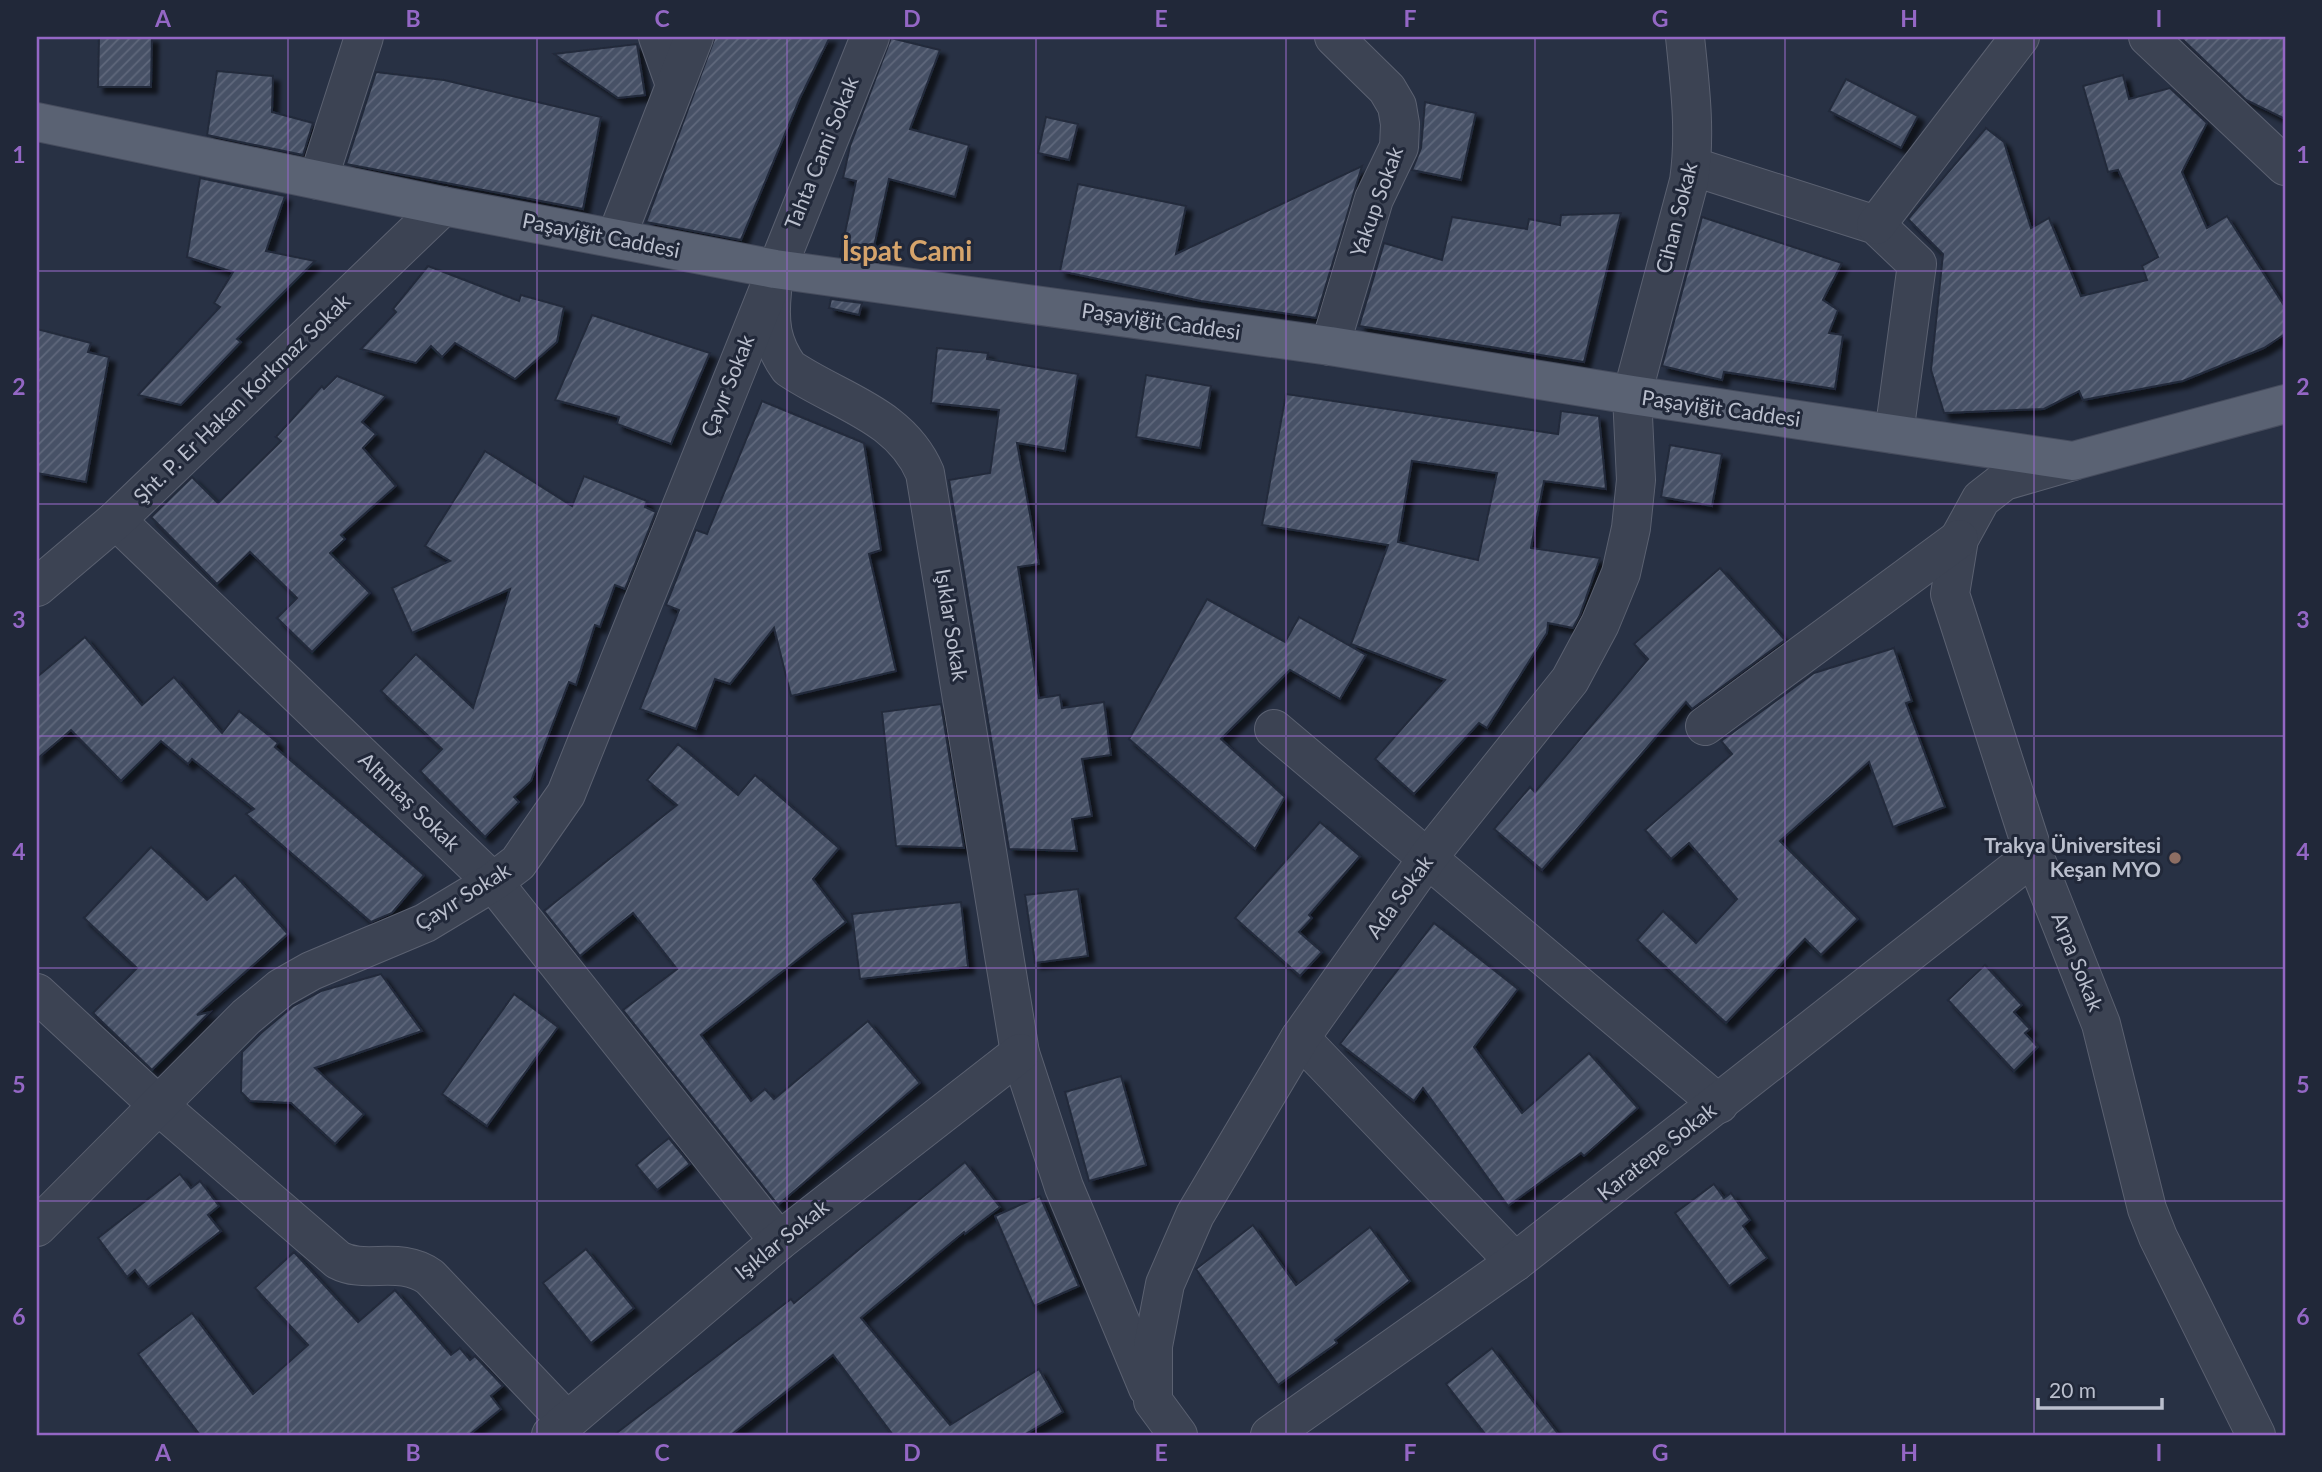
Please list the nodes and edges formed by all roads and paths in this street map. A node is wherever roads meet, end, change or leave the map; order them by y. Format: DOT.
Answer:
graph roads {
  1 [pos="365,37"];
  2 [pos="657,37"];
  3 [pos="694,37"];
  4 [pos="870,37"];
  5 [pos="1334,37"];
  6 [pos="1685,37"];
  7 [pos="2020,37"];
  8 [pos="2148,37"];
  9 [pos="674,82"];
  10 [pos="37,122"];
  11 [pos="1691,166"];
  12 [pos="2285,166"];
  13 [pos="318,180"];
  14 [pos="443,206"];
  15 [pos="1876,225"];
  16 [pos="616,238"];
  17 [pos="775,269"];
  18 [pos="1330,346"];
  19 [pos="1632,396"];
  20 [pos="2285,404"];
  21 [pos="1894,435"];
  22 [pos="1938,441"];
  23 [pos="2074,461"];
  24 [pos="116,520"];
  25 [pos="1967,524"];
  26 [pos="37,587"];
  27 [pos="1705,726"];
  28 [pos="1274,729"];
  29 [pos="2034,855"];
  30 [pos="1429,856"];
  31 [pos="493,882"];
  32 [pos="37,993"];
  33 [pos="1300,1038"];
  34 [pos="1020,1053"];
  35 [pos="157,1104"];
  36 [pos="1719,1104"];
  37 [pos="37,1227"];
  38 [pos="779,1241"];
  39 [pos="1515,1262"];
  40 [pos="1155,1418"];
  41 [pos="559,1428"];
  42 [pos="1178,1435"];
  43 [pos="1270,1435"];
  44 [pos="2256,1435"];
  1 -- 13 [label="street"];
  2 -- 9 [label="street"];
  3 -- 9 [label="street"];
  4 -- 17 [label="street, Tahta Cami Sokak"];
  5 -- 18 [label="street, Yakup Sokak"];
  6 -- 11 [label="street, Cihan Sokak"];
  7 -- 15 [label="street"];
  8 -- 12 [label="street"];
  9 -- 16 [label="street"];
  10 -- 13 [label="main road, Paşayiğit Caddesi"];
  11 -- 15 [label="street"];
  11 -- 19 [label="street, Cihan Sokak"];
  13 -- 14 [label="main road, Paşayiğit Caddesi"];
  14 -- 16 [label="main road, Paşayiğit Caddesi"];
  14 -- 24 [label="street, Şht. P. Er Hakan Korkmaz Sokak"];
  15 -- 21 [label="street"];
  16 -- 17 [label="main road, Paşayiğit Caddesi"];
  17 -- 18 [label="main road, Paşayiğit Caddesi"];
  17 -- 31 [label="street, Çayır Sokak"];
  17 -- 34 [label="street, Işıklar Sokak"];
  18 -- 19 [label="main road, Paşayiğit Caddesi"];
  19 -- 21 [label="main road, Paşayiğit Caddesi"];
  19 -- 30 [label="street, Ada Sokak"];
  20 -- 23 [label="main road, Paşayiğit Caddesi"];
  21 -- 22 [label="main road, Paşayiğit Caddesi"];
  22 -- 23 [label="main road, Paşayiğit Caddesi"];
  22 -- 25 [label="street, Arpa Sokak"];
  23 -- 25 [label="street"];
  24 -- 26 [label="street, Şht. P. Er Hakan Korkmaz Sokak"];
  24 -- 31 [label="street, Altıntaş Sokak"];
  25 -- 27 [label="street"];
  25 -- 29 [label="street, Arpa Sokak"];
  28 -- 30 [label="street"];
  29 -- 36 [label="street, Karatepe Sokak"];
  29 -- 44 [label="street, Arpa Sokak"];
  30 -- 33 [label="street, Ada Sokak"];
  30 -- 36 [label="street"];
  31 -- 35 [label="street, Çayır Sokak"];
  31 -- 38 [label="street, Altıntaş Sokak"];
  32 -- 35 [label="street"];
  33 -- 39 [label="street"];
  33 -- 40 [label="street, Ada Sokak"];
  34 -- 38 [label="street, Işıklar Sokak"];
  34 -- 40 [label="street, Işıklar Sokak"];
  35 -- 37 [label="street, Çayır Sokak"];
  35 -- 41 [label="street"];
  36 -- 39 [label="street, Karatepe Sokak"];
  38 -- 41 [label="street, Işıklar Sokak"];
  39 -- 43 [label="street, Karatepe Sokak"];
  40 -- 42 [label="street, Işıklar Sokak"];
}
